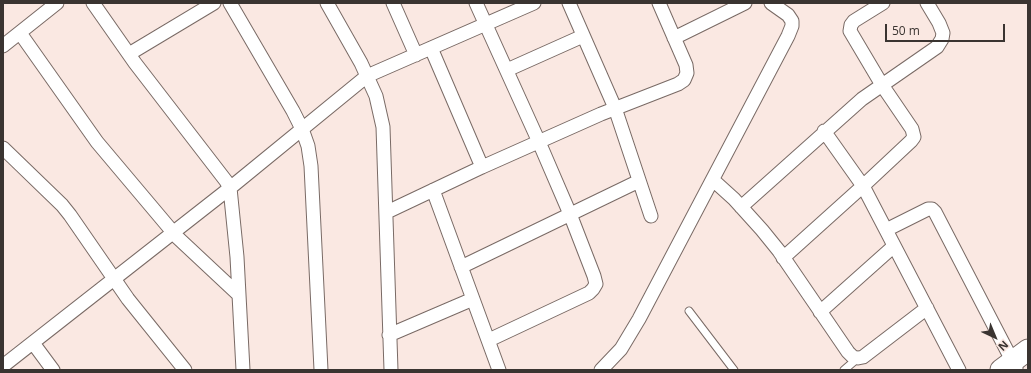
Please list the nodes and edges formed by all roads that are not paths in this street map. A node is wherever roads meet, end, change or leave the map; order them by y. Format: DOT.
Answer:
graph roads {
  1 [pos="57,3"];
  2 [pos="93,3"];
  3 [pos="214,3"];
  4 [pos="230,3"];
  5 [pos="327,3"];
  6 [pos="393,3"];
  7 [pos="476,3"];
  8 [pos="534,3"];
  9 [pos="569,3"];
  10 [pos="659,3"];
  11 [pos="745,3"];
  12 [pos="771,3"];
  13 [pos="883,3"];
  14 [pos="927,3"];
  15 [pos="486,24"];
  16 [pos="20,33"];
  17 [pos="583,36"];
  18 [pos="674,38"];
  19 [pos="3,46"];
  20 [pos="431,48"];
  21 [pos="129,54"];
  22 [pos="416,55"];
  23 [pos="507,70"];
  24 [pos="367,76"];
  25 [pos="882,85"];
  26 [pos="616,108"];
  27 [pos="302,128"];
  28 [pos="824,131"];
  29 [pos="539,142"];
  30 [pos="3,148"];
  31 [pos="482,167"];
  32 [pos="713,180"];
  33 [pos="639,181"];
  34 [pos="863,186"];
  35 [pos="230,188"];
  36 [pos="433,190"];
  37 [pos="741,207"];
  38 [pos="387,212"];
  39 [pos="570,214"];
  40 [pos="651,216"];
  41 [pos="886,230"];
  42 [pos="173,232"];
  43 [pos="894,246"];
  44 [pos="783,258"];
  45 [pos="462,267"];
  46 [pos="115,279"];
  47 [pos="238,295"];
  48 [pos="473,299"];
  49 [pos="927,308"];
  50 [pos="689,311"];
  51 [pos="820,312"];
  52 [pos="389,335"];
  53 [pos="488,340"];
  54 [pos="33,343"];
  55 [pos="858,358"];
  56 [pos="1018,364"];
  57 [pos="3,366"];
  58 [pos="53,370"];
  59 [pos="185,370"];
  60 [pos="243,370"];
  61 [pos="321,370"];
  62 [pos="391,370"];
  63 [pos="499,370"];
  64 [pos="601,370"];
  65 [pos="734,370"];
  66 [pos="844,370"];
  67 [pos="959,370"];
  1 -- 16 [label="street"];
  2 -- 21 [label="street"];
  3 -- 21 [label="street"];
  4 -- 27 [label="street"];
  5 -- 24 [label="street"];
  6 -- 22 [label="street"];
  7 -- 15 [label="street"];
  8 -- 15 [label="street"];
  9 -- 17 [label="street"];
  10 -- 18 [label="street"];
  11 -- 18 [label="street"];
  12 -- 32 [label="street"];
  13 -- 25 [label="street"];
  14 -- 25 [label="street"];
  15 -- 20 [label="street"];
  15 -- 23 [label="street"];
  16 -- 19 [label="street"];
  16 -- 42 [label="street"];
  17 -- 23 [label="street"];
  17 -- 26 [label="street"];
  18 -- 26 [label="street"];
  20 -- 22 [label="street"];
  20 -- 31 [label="street"];
  21 -- 35 [label="street"];
  22 -- 24 [label="street"];
  23 -- 29 [label="street"];
  24 -- 27 [label="street"];
  24 -- 38 [label="street"];
  25 -- 28 [label="street"];
  25 -- 34 [label="street"];
  26 -- 29 [label="street"];
  26 -- 33 [label="street"];
  27 -- 35 [label="street"];
  27 -- 61 [label="street"];
  28 -- 34 [label="street"];
  28 -- 37 [label="street"];
  29 -- 31 [label="street"];
  29 -- 39 [label="street"];
  30 -- 46 [label="street"];
  31 -- 36 [label="street"];
  32 -- 37 [label="street"];
  32 -- 64 [label="street"];
  33 -- 39 [label="street"];
  33 -- 40 [label="street"];
  34 -- 41 [label="street"];
  34 -- 44 [label="street"];
  35 -- 42 [label="street"];
  35 -- 47 [label="street"];
  36 -- 38 [label="street"];
  36 -- 45 [label="street"];
  37 -- 44 [label="street"];
  38 -- 52 [label="street"];
  39 -- 45 [label="street"];
  39 -- 53 [label="street"];
  41 -- 43 [label="street"];
  41 -- 56 [label="street"];
  42 -- 46 [label="street"];
  42 -- 47 [label="street"];
  43 -- 49 [label="street"];
  43 -- 51 [label="street"];
  44 -- 51 [label="street"];
  45 -- 48 [label="street"];
  46 -- 54 [label="street"];
  46 -- 59 [label="street"];
  47 -- 60 [label="street"];
  48 -- 52 [label="street"];
  48 -- 53 [label="street"];
  49 -- 55 [label="street"];
  49 -- 67 [label="street"];
  50 -- 65 [label="lane"];
  51 -- 55 [label="street"];
  52 -- 62 [label="street"];
  53 -- 63 [label="street"];
  54 -- 57 [label="street"];
  54 -- 58 [label="street"];
  55 -- 66 [label="lane"];
}
